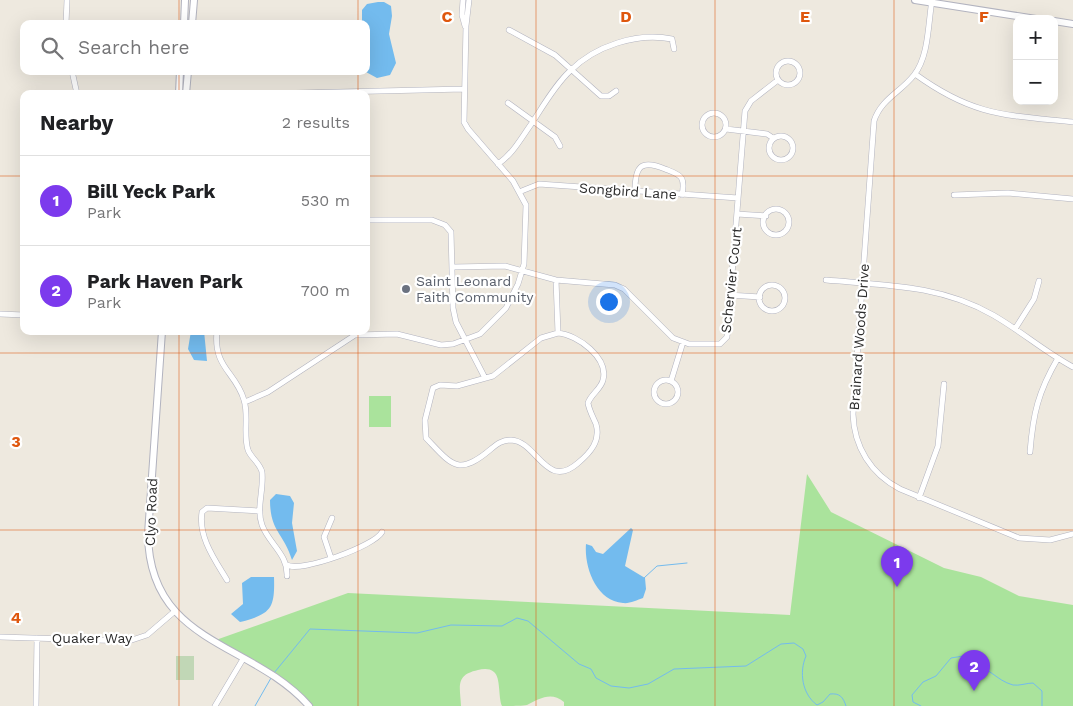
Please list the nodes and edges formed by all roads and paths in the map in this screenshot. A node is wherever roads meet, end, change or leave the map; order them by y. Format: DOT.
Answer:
graph roads {
  1 [pos="67,0"];
  2 [pos="185,0"];
  3 [pos="194,0"];
  4 [pos="462,0"];
  5 [pos="469,0"];
  6 [pos="915,0"];
  7 [pos="932,1"];
  8 [pos="1013,15"];
  9 [pos="66,20"];
  10 [pos="184,20"];
  11 [pos="192,20"];
  12 [pos="1058,22"];
  13 [pos="1073,24"];
  14 [pos="466,26"];
  15 [pos="508,30"];
  16 [pos="616,35"];
  17 [pos="618,42"];
  18 [pos="674,49"];
  19 [pos="570,70"];
  20 [pos="915,74"];
  21 [pos="73,75"];
  22 [pos="180,75"];
  23 [pos="188,75"];
  24 [pos="778,80"];
  25 [pos="464,89"];
  26 [pos="76,90"];
  27 [pos="179,90"];
  28 [pos="186,90"];
  29 [pos="370,91"];
  30 [pos="616,91"];
  31 [pos="508,103"];
  32 [pos="533,122"];
  33 [pos="1073,122"];
  34 [pos="726,129"];
  35 [pos="743,132"];
  36 [pos="773,138"];
  37 [pos="560,146"];
  38 [pos="498,164"];
  39 [pos="635,191"];
  40 [pos="520,192"];
  41 [pos="682,195"];
  42 [pos="954,195"];
  43 [pos="738,198"];
  44 [pos="1073,199"];
  45 [pos="737,214"];
  46 [pos="766,216"];
  47 [pos="370,220"];
  48 [pos="453,266"];
  49 [pos="522,272"];
  50 [pos="556,280"];
  51 [pos="826,280"];
  52 [pos="1039,281"];
  53 [pos="862,283"];
  54 [pos="729,295"];
  55 [pos="760,297"];
  56 [pos="0,314"];
  57 [pos="20,315"];
  58 [pos="1015,329"];
  59 [pos="558,333"];
  60 [pos="162,335"];
  61 [pos="217,335"];
  62 [pos="466,340"];
  63 [pos="683,342"];
  64 [pos="1058,358"];
  65 [pos="1073,367"];
  66 [pos="485,378"];
  67 [pos="671,381"];
  68 [pos="944,384"];
  69 [pos="245,402"];
  70 [pos="1030,452"];
  71 [pos="919,498"];
  72 [pos="260,511"];
  73 [pos="332,518"];
  74 [pos="382,532"];
  75 [pos="1073,534"];
  76 [pos="331,558"];
  77 [pos="286,565"];
  78 [pos="287,576"];
  79 [pos="227,580"];
  80 [pos="175,611"];
  81 [pos="0,637"];
  82 [pos="37,638"];
  83 [pos="243,659"];
  84 [pos="36,706"];
  85 [pos="215,706"];
  86 [pos="309,706"];
  1 -- 9 [label="street"];
  2 -- 10 [label="street"];
  3 -- 11 [label="street"];
  4 -- 14 [label="street"];
  5 -- 14 [label="street"];
  6 -- 7 [label="street"];
  7 -- 8 [label="street"];
  7 -- 20 [label="street, Brainard Woods Drive"];
  12 -- 13 [label="street"];
  14 -- 25 [label="street"];
  15 -- 19 [label="street"];
  16 -- 17 [label="street"];
  17 -- 18 [label="street"];
  17 -- 19 [label="street"];
  19 -- 30 [label="street"];
  19 -- 32 [label="street"];
  20 -- 33 [label="street"];
  20 -- 53 [label="street, Brainard Woods Drive"];
  21 -- 26 [label="street"];
  22 -- 27 [label="street"];
  23 -- 28 [label="street"];
  24 -- 24 [label="street"];
  24 -- 35 [label="street, Schervier Court"];
  25 -- 29 [label="street"];
  25 -- 38 [label="street"];
  31 -- 32 [label="street"];
  32 -- 37 [label="street"];
  32 -- 38 [label="street"];
  34 -- 34 [label="street"];
  34 -- 35 [label="street"];
  35 -- 36 [label="street"];
  35 -- 43 [label="street, Schervier Court"];
  36 -- 36 [label="street"];
  38 -- 40 [label="street"];
  39 -- 40 [label="street, Songbird Lane"];
  39 -- 41 [label="street, Songbird Lane"];
  39 -- 41 [label="street"];
  40 -- 49 [label="street"];
  41 -- 43 [label="street, Songbird Lane"];
  42 -- 44 [label="street"];
  43 -- 45 [label="street, Schervier Court"];
  45 -- 46 [label="street"];
  45 -- 54 [label="street, Schervier Court"];
  46 -- 46 [label="street"];
  47 -- 48 [label="street"];
  48 -- 49 [label="street, Schervier Court"];
  48 -- 62 [label="street"];
  49 -- 50 [label="street, Schervier Court"];
  49 -- 62 [label="street"];
  50 -- 59 [label="street"];
  50 -- 63 [label="street, Schervier Court"];
  51 -- 53 [label="street"];
  52 -- 58 [label="street"];
  53 -- 58 [label="street"];
  53 -- 71 [label="street, Brainard Woods Drive"];
  54 -- 55 [label="street"];
  54 -- 63 [label="street, Schervier Court"];
  55 -- 55 [label="street"];
  56 -- 57 [label="street"];
  58 -- 64 [label="street"];
  59 -- 66 [label="street"];
  59 -- 66 [label="street"];
  60 -- 80 [label="street, Clyo Road"];
  61 -- 69 [label="street"];
  62 -- 66 [label="street"];
  62 -- 69 [label="street"];
  63 -- 67 [label="street"];
  64 -- 65 [label="street"];
  64 -- 70 [label="street"];
  67 -- 67 [label="street"];
  68 -- 71 [label="street"];
  69 -- 72 [label="street"];
  71 -- 75 [label="street, Brainard Woods Drive"];
  72 -- 77 [label="street"];
  72 -- 79 [label="street"];
  73 -- 76 [label="street"];
  74 -- 76 [label="street"];
  76 -- 77 [label="street"];
  77 -- 78 [label="street"];
  80 -- 82 [label="street, Quaker Way"];
  80 -- 83 [label="street, Clyo Road"];
  81 -- 82 [label="street, Quaker Way"];
  82 -- 84 [label="street"];
  83 -- 85 [label="street"];
  83 -- 86 [label="street, Clyo Road"];
}
